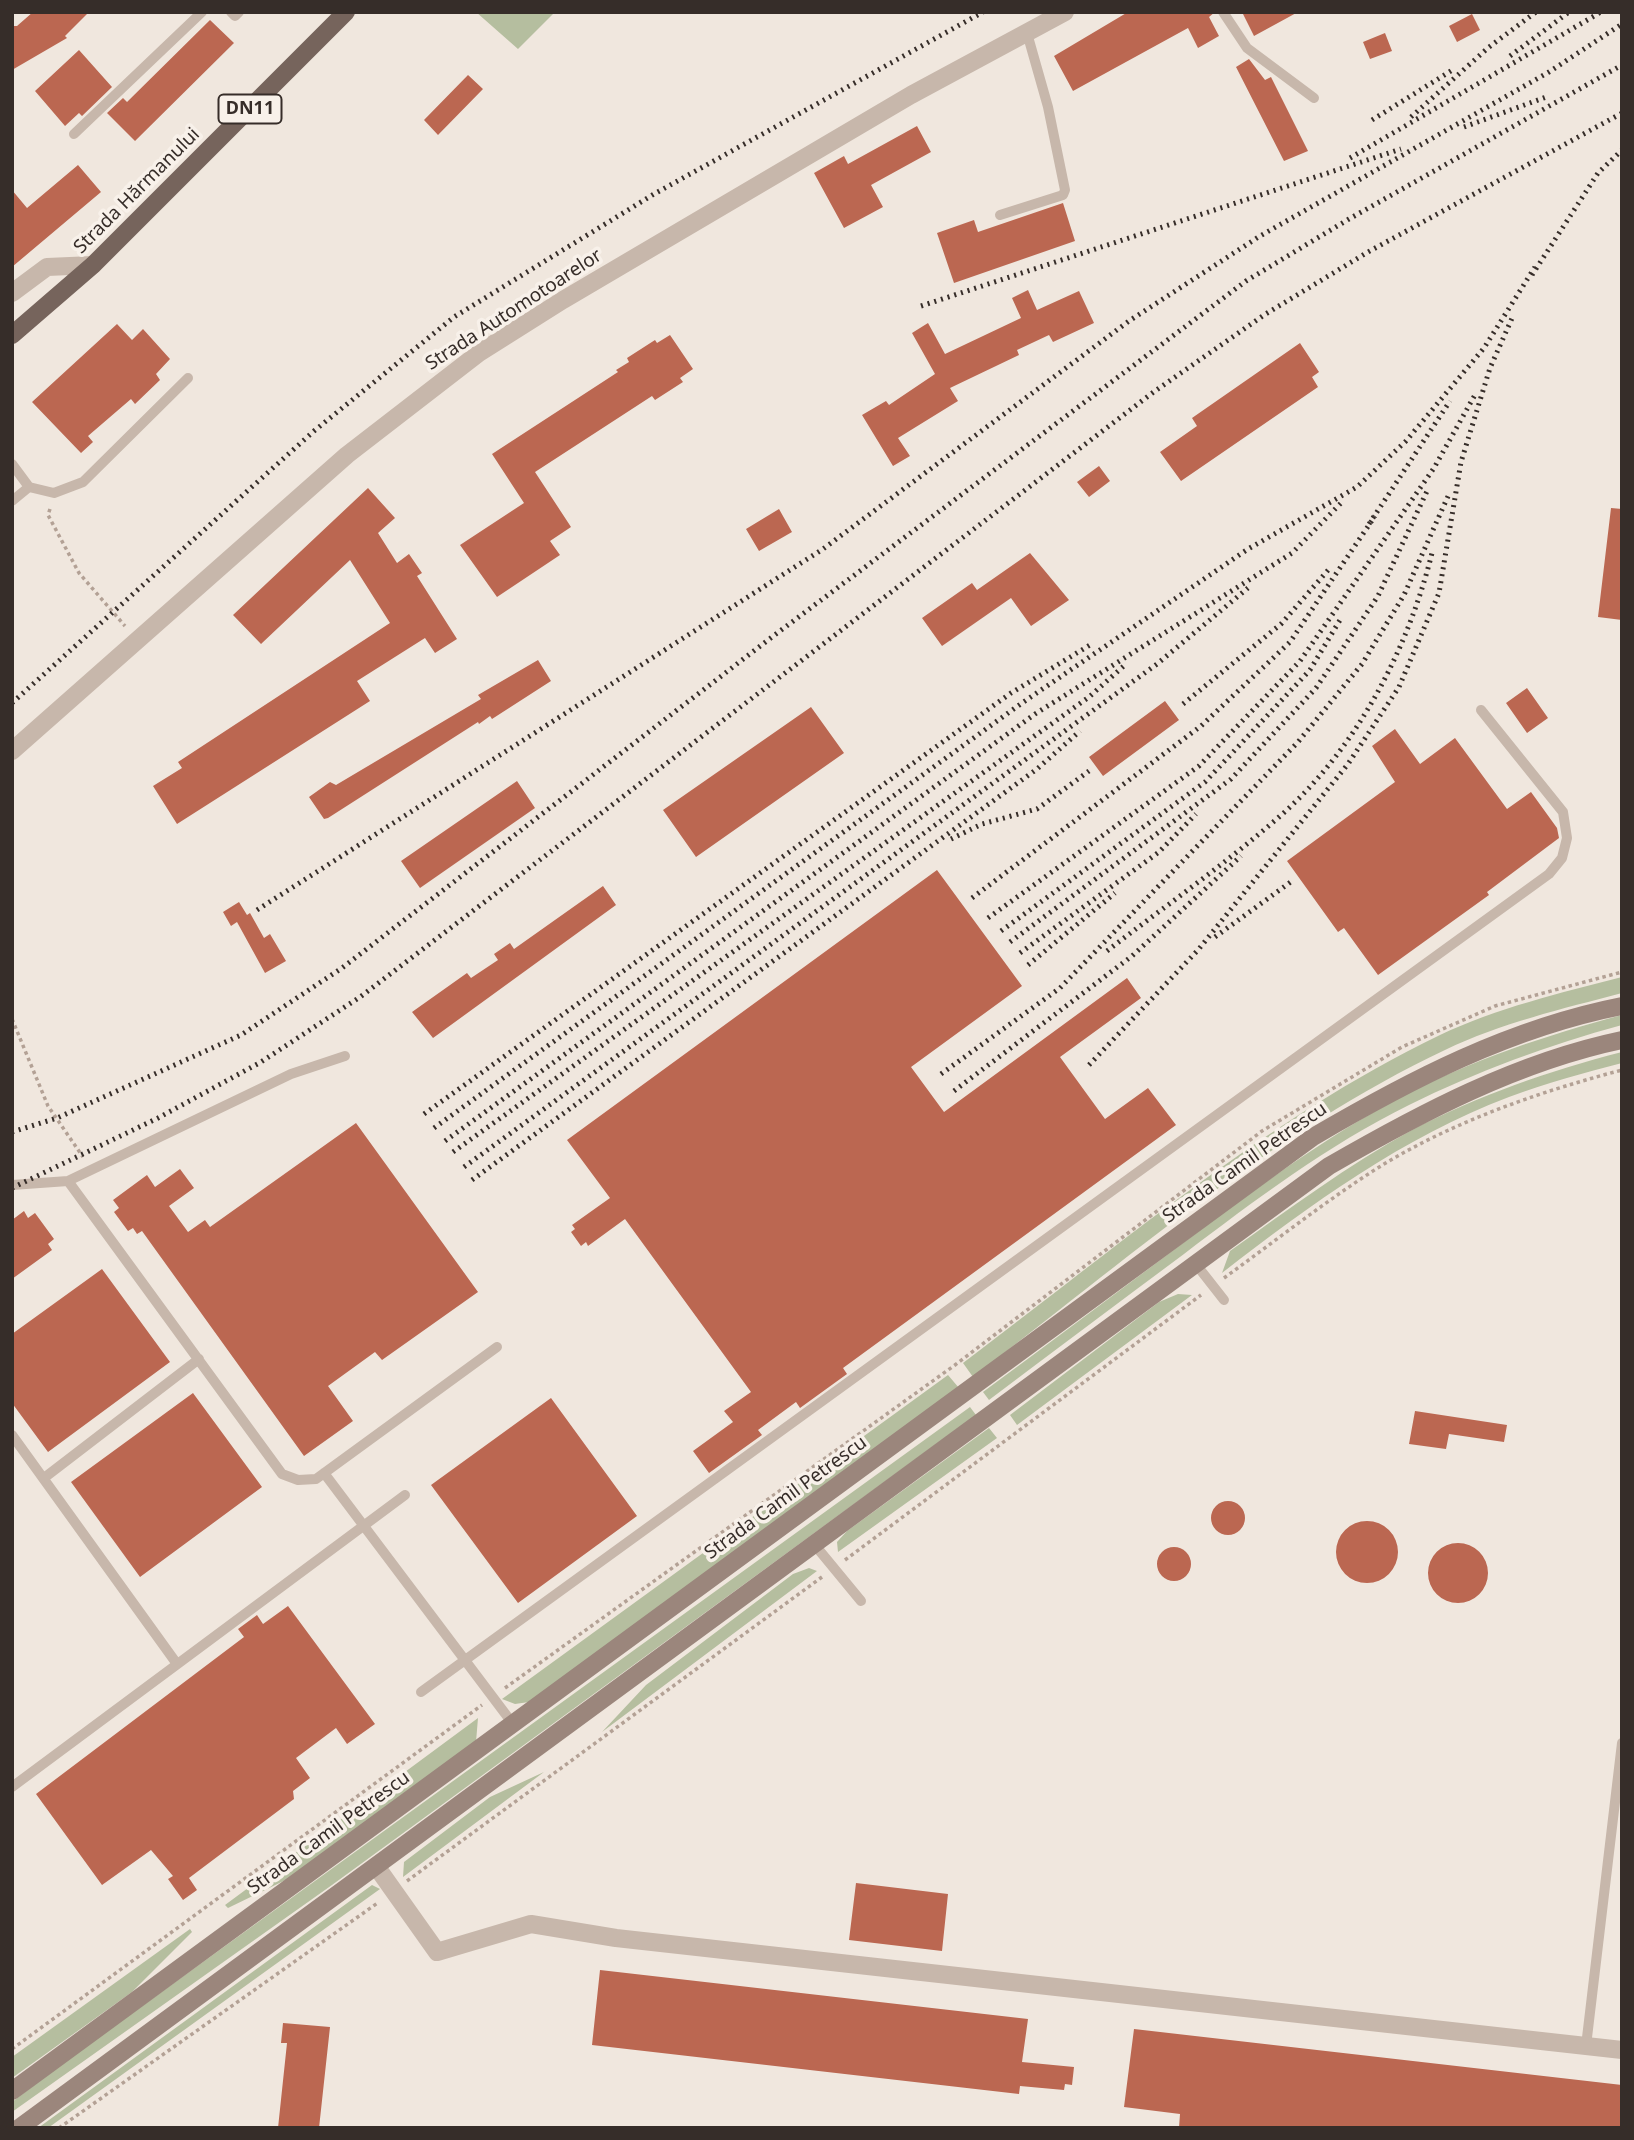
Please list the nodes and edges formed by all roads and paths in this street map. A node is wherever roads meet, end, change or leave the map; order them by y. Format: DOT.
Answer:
graph roads {
  1 [pos="202,12"];
  2 [pos="231,12"];
  3 [pos="239,12"];
  4 [pos="346,12"];
  5 [pos="1065,12"];
  6 [pos="1223,12"];
  7 [pos="1027,33"];
  8 [pos="1314,98"];
  9 [pos="74,134"];
  10 [pos="1000,215"];
  11 [pos="93,265"];
  12 [pos="12,293"];
  13 [pos="12,335"];
  14 [pos="188,378"];
  15 [pos="12,464"];
  16 [pos="29,487"];
  17 [pos="54,493"];
  18 [pos="12,501"];
  19 [pos="138,640"];
  20 [pos="1481,710"];
  21 [pos="12,751"];
  22 [pos="1622,972"];
  23 [pos="1622,1006"];
  24 [pos="12,1019"];
  25 [pos="1622,1040"];
  26 [pos="345,1056"];
  27 [pos="92,1170"];
  28 [pos="68,1181"];
  29 [pos="12,1185"];
  30 [pos="1195,1263"];
  31 [pos="1224,1300"];
  32 [pos="497,1347"];
  33 [pos="199,1359"];
  34 [pos="12,1435"];
  35 [pos="324,1473"];
  36 [pos="44,1478"];
  37 [pos="405,1495"];
  38 [pos="363,1525"];
  39 [pos="814,1544"];
  40 [pos="861,1601"];
  41 [pos="463,1661"];
  42 [pos="177,1664"];
  43 [pos="421,1692"];
  44 [pos="491,1698"];
  45 [pos="513,1724"];
  46 [pos="1622,1743"];
  47 [pos="12,1787"];
  48 [pos="376,1866"];
  49 [pos="1587,2046"];
  50 [pos="12,2049"];
  51 [pos="1622,2050"];
  52 [pos="12,2091"];
  53 [pos="19,2128"];
  1 -- 9 [label="lane"];
  2 -- 3 [label="lane"];
  4 -- 11 [label="main road, Strada Hărmanului / DN11"];
  5 -- 7 [label="street, Strada Automotoarelor"];
  6 -- 8 [label="lane"];
  7 -- 10 [label="lane"];
  7 -- 19 [label="street, Strada Automotoarelor"];
  11 -- 12 [label="street"];
  11 -- 13 [label="main road, Strada Hărmanului / DN11"];
  14 -- 17 [label="lane"];
  15 -- 16 [label="lane"];
  16 -- 17 [label="lane"];
  16 -- 18 [label="lane"];
  17 -- 19 [label="path"];
  19 -- 21 [label="street, Strada Automotoarelor"];
  20 -- 41 [label="lane"];
  22 -- 44 [label="path"];
  23 -- 45 [label="street, Strada Camil Petrescu"];
  24 -- 27 [label="path"];
  25 -- 30 [label="street"];
  26 -- 27 [label="lane"];
  27 -- 28 [label="lane"];
  28 -- 29 [label="lane"];
  28 -- 33 [label="lane"];
  30 -- 31 [label="lane"];
  30 -- 39 [label="street"];
  32 -- 35 [label="lane"];
  33 -- 35 [label="lane"];
  33 -- 36 [label="lane"];
  34 -- 36 [label="lane"];
  35 -- 38 [label="lane"];
  36 -- 42 [label="lane"];
  37 -- 38 [label="lane"];
  38 -- 41 [label="lane"];
  38 -- 42 [label="lane"];
  39 -- 40 [label="lane"];
  39 -- 48 [label="street"];
  41 -- 43 [label="lane"];
  41 -- 44 [label="lane"];
  42 -- 47 [label="lane"];
  44 -- 45 [label="lane"];
  44 -- 50 [label="path"];
  45 -- 52 [label="street, Strada Camil Petrescu"];
  46 -- 49 [label="lane"];
  48 -- 49 [label="street"];
  48 -- 53 [label="street"];
  49 -- 51 [label="street"];
}
